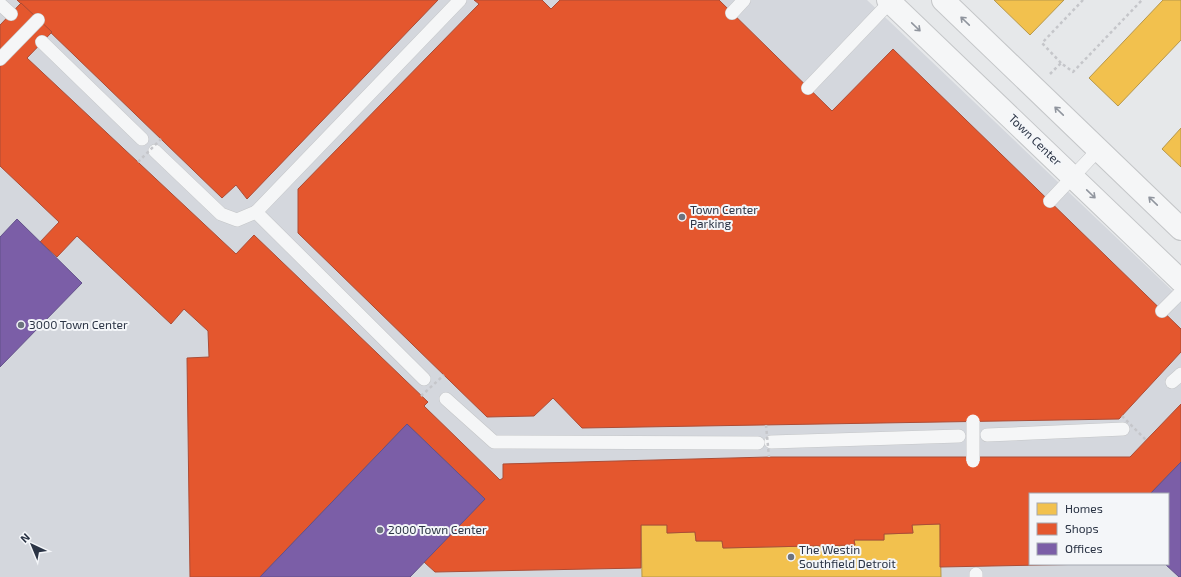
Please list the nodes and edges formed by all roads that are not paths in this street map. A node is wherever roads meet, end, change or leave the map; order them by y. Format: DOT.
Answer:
graph roads {
  1 [pos="460,0"];
  2 [pos="744,0"];
  3 [pos="943,0"];
  4 [pos="890,1"];
  5 [pos="0,4"];
  6 [pos="732,13"];
  7 [pos="10,14"];
  8 [pos="38,20"];
  9 [pos="42,42"];
  10 [pos="0,59"];
  11 [pos="808,88"];
  12 [pos="142,139"];
  13 [pos="1099,149"];
  14 [pos="155,151"];
  15 [pos="1073,177"];
  16 [pos="1050,202"];
  17 [pos="256,212"];
  18 [pos="1181,228"];
  19 [pos="1181,281"];
  20 [pos="1181,292"];
  21 [pos="1162,311"];
  22 [pos="424,379"];
  23 [pos="446,399"];
  24 [pos="972,421"];
  25 [pos="1122,422"];
  26 [pos="987,434"];
  27 [pos="959,436"];
  28 [pos="973,461"];
  1 -- 17 [label="lane"];
  2 -- 6 [label="lane"];
  13 -- 3 [label="street, one-way"];
  4 -- 11 [label="lane"];
  4 -- 15 [label="street, Town Center, one-way"];
  5 -- 7 [label="lane"];
  8 -- 10 [label="lane"];
  9 -- 12 [label="lane"];
  13 -- 15 [label="lane"];
  18 -- 13 [label="street, one-way"];
  14 -- 17 [label="lane"];
  15 -- 16 [label="lane"];
  15 -- 19 [label="street, Town Center, one-way"];
  17 -- 22 [label="lane"];
  20 -- 21 [label="lane"];
  23 -- 27 [label="lane"];
  24 -- 28 [label="lane, bridge"];
  25 -- 26 [label="lane"];
}
